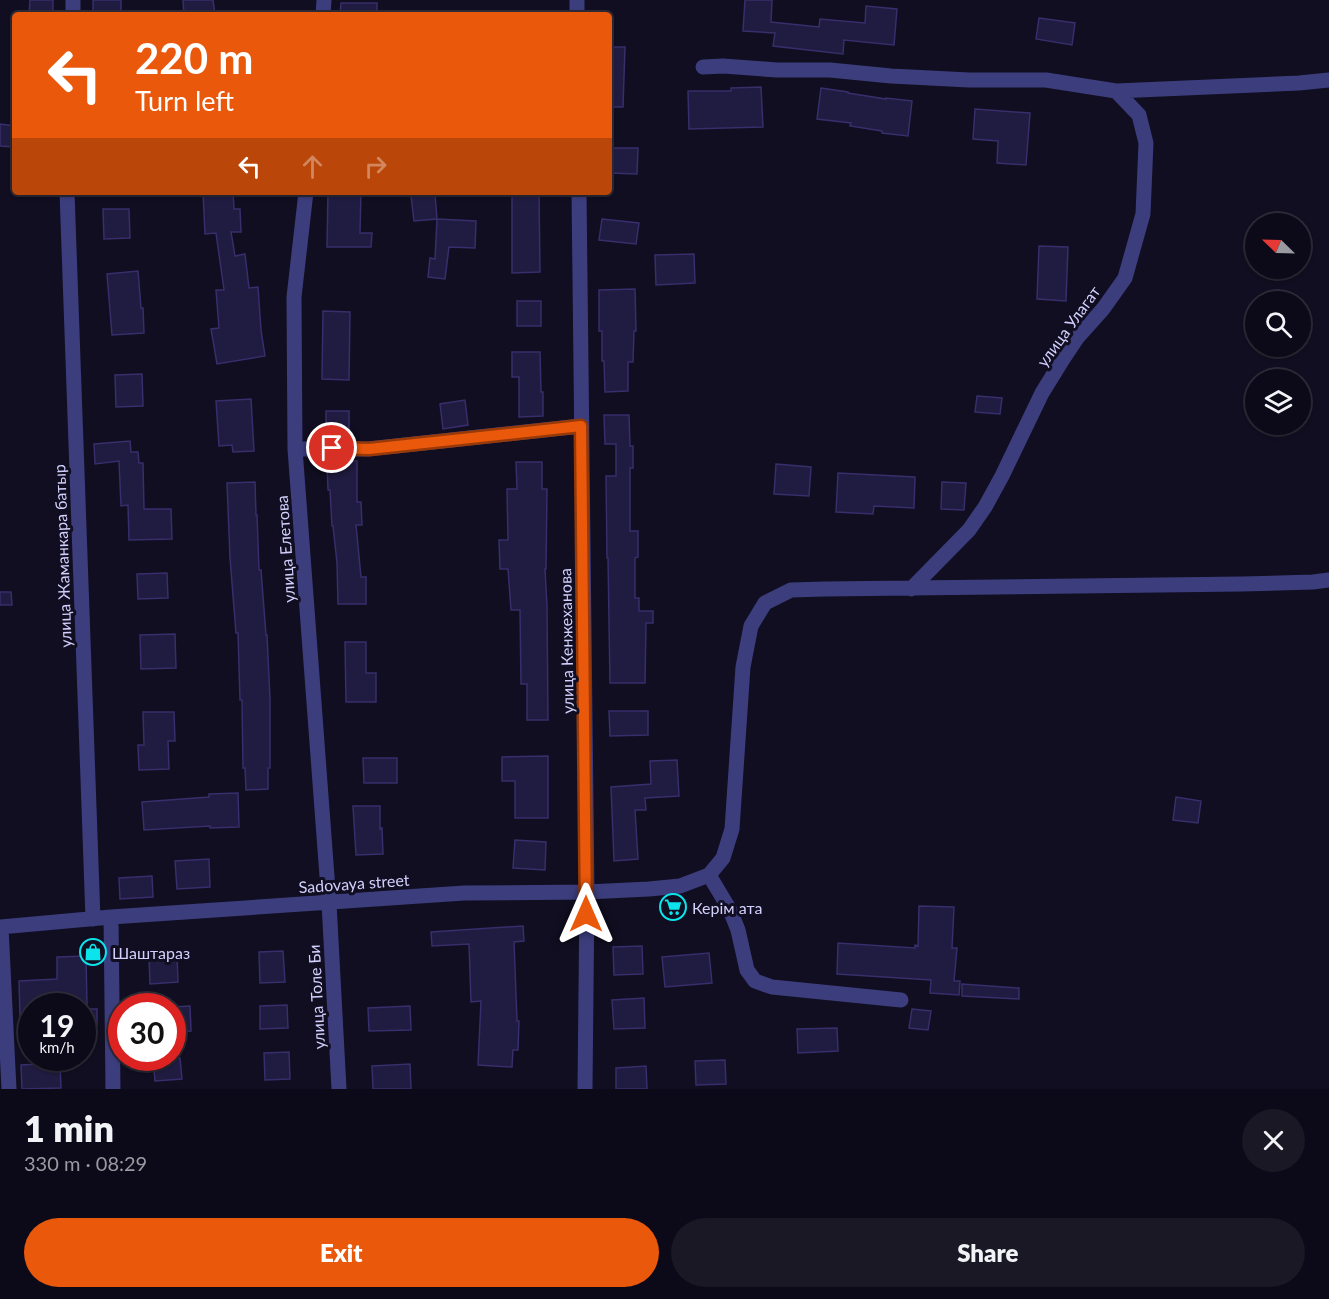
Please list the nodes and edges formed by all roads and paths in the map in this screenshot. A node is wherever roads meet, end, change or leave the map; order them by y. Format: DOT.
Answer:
graph roads {
  1 [pos="703,67"];
  2 [pos="1329,80"];
  3 [pos="1116,91"];
  4 [pos="68,195"];
  5 [pos="306,195"];
  6 [pos="579,195"];
  7 [pos="581,426"];
  8 [pos="295,448"];
  9 [pos="1329,580"];
  10 [pos="911,589"];
  11 [pos="709,875"];
  12 [pos="586,892"];
  13 [pos="329,903"];
  14 [pos="111,917"];
  15 [pos="93,919"];
  16 [pos="1,927"];
  17 [pos="901,1000"];
  18 [pos="9,1089"];
  19 [pos="113,1089"];
  20 [pos="339,1089"];
  21 [pos="585,1089"];
  1 -- 3 [label="street"];
  2 -- 3 [label="street"];
  3 -- 10 [label="street, улица Улагат"];
  4 -- 15 [label="street, улица Жаманкара батыр"];
  5 -- 8 [label="street, улица Елетова"];
  6 -- 7 [label="street, улица Кенжеханова"];
  7 -- 8 [label="street"];
  7 -- 12 [label="street, улица Кенжеханова"];
  8 -- 13 [label="street, улица Елетова"];
  9 -- 10 [label="street"];
  10 -- 11 [label="street"];
  11 -- 12 [label="street, Sadovaya street"];
  11 -- 17 [label="street"];
  12 -- 13 [label="street, Sadovaya street"];
  12 -- 21 [label="street, улица Кенжеханова"];
  13 -- 14 [label="street, Sadovaya street"];
  13 -- 20 [label="street, улица Толе Би"];
  14 -- 15 [label="street, Sadovaya street"];
  14 -- 19 [label="street"];
  15 -- 16 [label="street, Sadovaya street"];
  16 -- 18 [label="street"];
}
